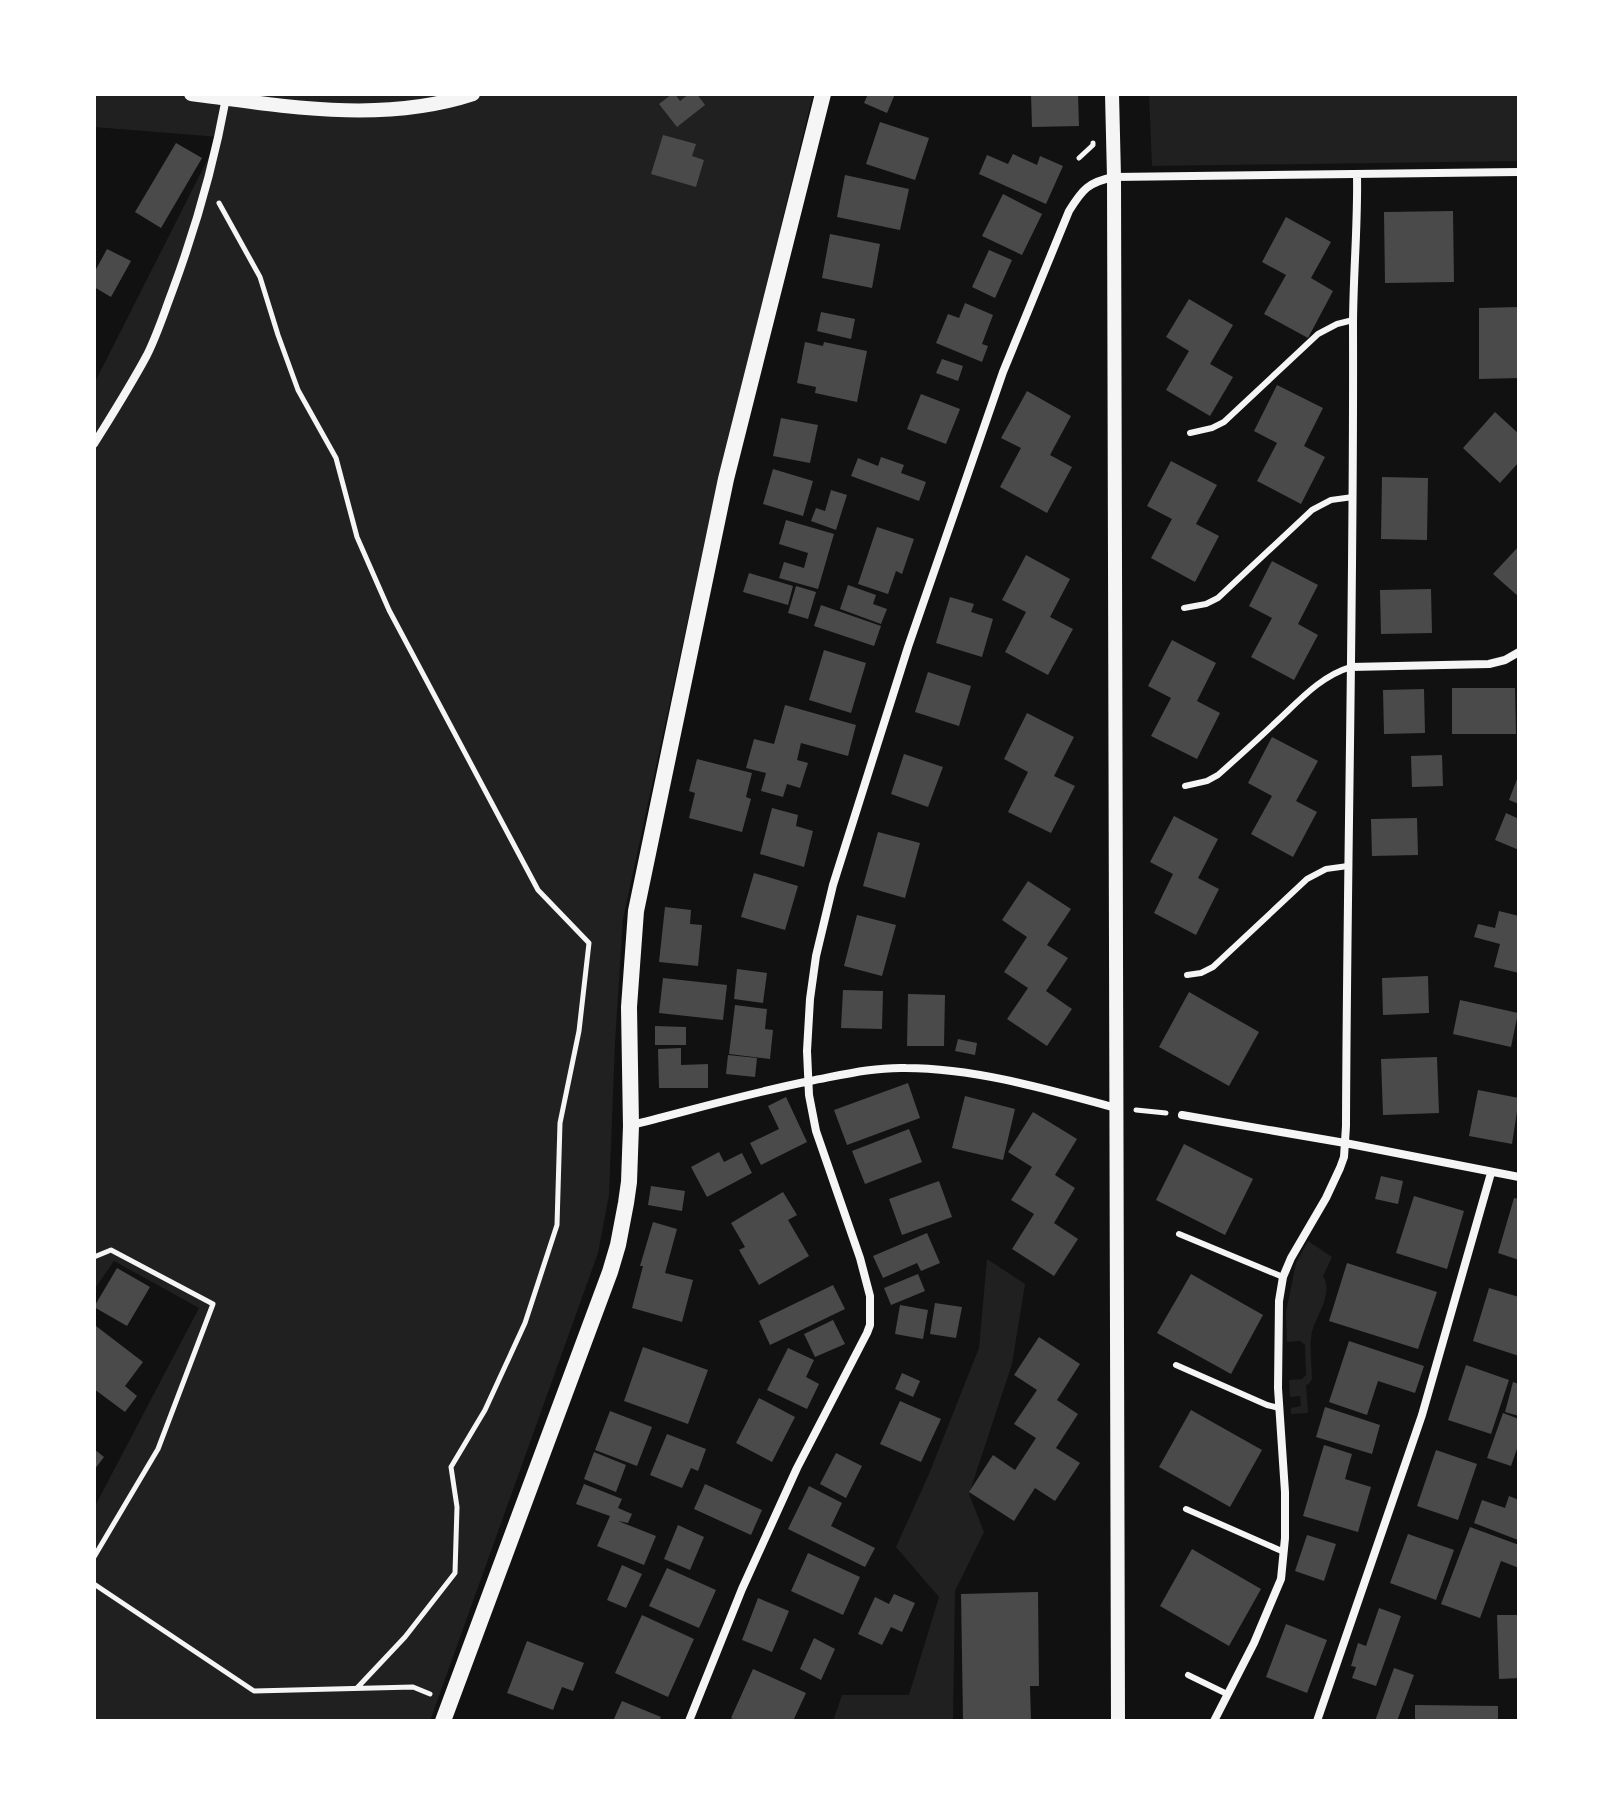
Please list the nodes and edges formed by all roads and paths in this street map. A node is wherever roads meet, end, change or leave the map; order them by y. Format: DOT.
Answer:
graph roads {
  1 [pos="191,94"];
  2 [pos="473,94"];
  3 [pos="823,94"];
  4 [pos="1112,94"];
  5 [pos="226,98"];
  6 [pos="1519,172"];
  7 [pos="1357,175"];
  8 [pos="1114,177"];
  9 [pos="207,181"];
  10 [pos="1353,320"];
  11 [pos="1190,433"];
  12 [pos="94,444"];
  13 [pos="1353,497"];
  14 [pos="1184,608"];
  15 [pos="1519,652"];
  16 [pos="1351,667"];
  17 [pos="1185,786"];
  18 [pos="1348,866"];
  19 [pos="1187,975"];
  20 [pos="808,1081"];
  21 [pos="1116,1108"];
  22 [pos="1135,1110"];
  23 [pos="1182,1115"];
  24 [pos="631,1126"];
  25 [pos="1345,1143"];
  26 [pos="1491,1173"];
  27 [pos="1519,1177"];
  28 [pos="1179,1234"];
  29 [pos="94,1257"];
  30 [pos="1283,1277"];
  31 [pos="1176,1365"];
  32 [pos="1279,1408"];
  33 [pos="1186,1509"];
  34 [pos="1284,1552"];
  35 [pos="94,1557"];
  36 [pos="94,1584"];
  37 [pos="1188,1675"];
  38 [pos="357,1688"];
  39 [pos="1227,1694"];
  40 [pos="450,1701"];
  41 [pos="443,1721"];
  42 [pos="689,1721"];
  43 [pos="1118,1721"];
  44 [pos="1214,1721"];
  45 [pos="1317,1721"];
  1 -- 5 [label="street"];
  2 -- 5 [label="street"];
  3 -- 24 [label="main road"];
  4 -- 8 [label="street"];
  5 -- 9 [label="street"];
  6 -- 7 [label="street"];
  7 -- 8 [label="street"];
  7 -- 10 [label="street"];
  8 -- 20 [label="street"];
  8 -- 21 [label="street"];
  9 -- 12 [label="street"];
  9 -- 38 [label="path"];
  10 -- 11 [label="lane"];
  10 -- 13 [label="street"];
  13 -- 14 [label="lane"];
  13 -- 16 [label="street"];
  15 -- 16 [label="street"];
  16 -- 17 [label="lane"];
  16 -- 18 [label="street"];
  18 -- 19 [label="lane"];
  18 -- 25 [label="street"];
  20 -- 21 [label="street"];
  20 -- 24 [label="street"];
  20 -- 42 [label="street"];
  21 -- 43 [label="street"];
  22 -- 23 [label="path"];
  23 -- 25 [label="street"];
  24 -- 40 [label="main road"];
  25 -- 26 [label="street"];
  25 -- 30 [label="street"];
  26 -- 27 [label="street"];
  26 -- 45 [label="street"];
  28 -- 30 [label="lane"];
  29 -- 35 [label="path"];
  30 -- 32 [label="street"];
  31 -- 32 [label="lane"];
  32 -- 34 [label="street"];
  33 -- 34 [label="lane"];
  34 -- 39 [label="street"];
  36 -- 38 [label="path"];
  37 -- 39 [label="lane"];
  38 -- 40 [label="path"];
  39 -- 44 [label="street"];
  40 -- 41 [label="main road"];
}
